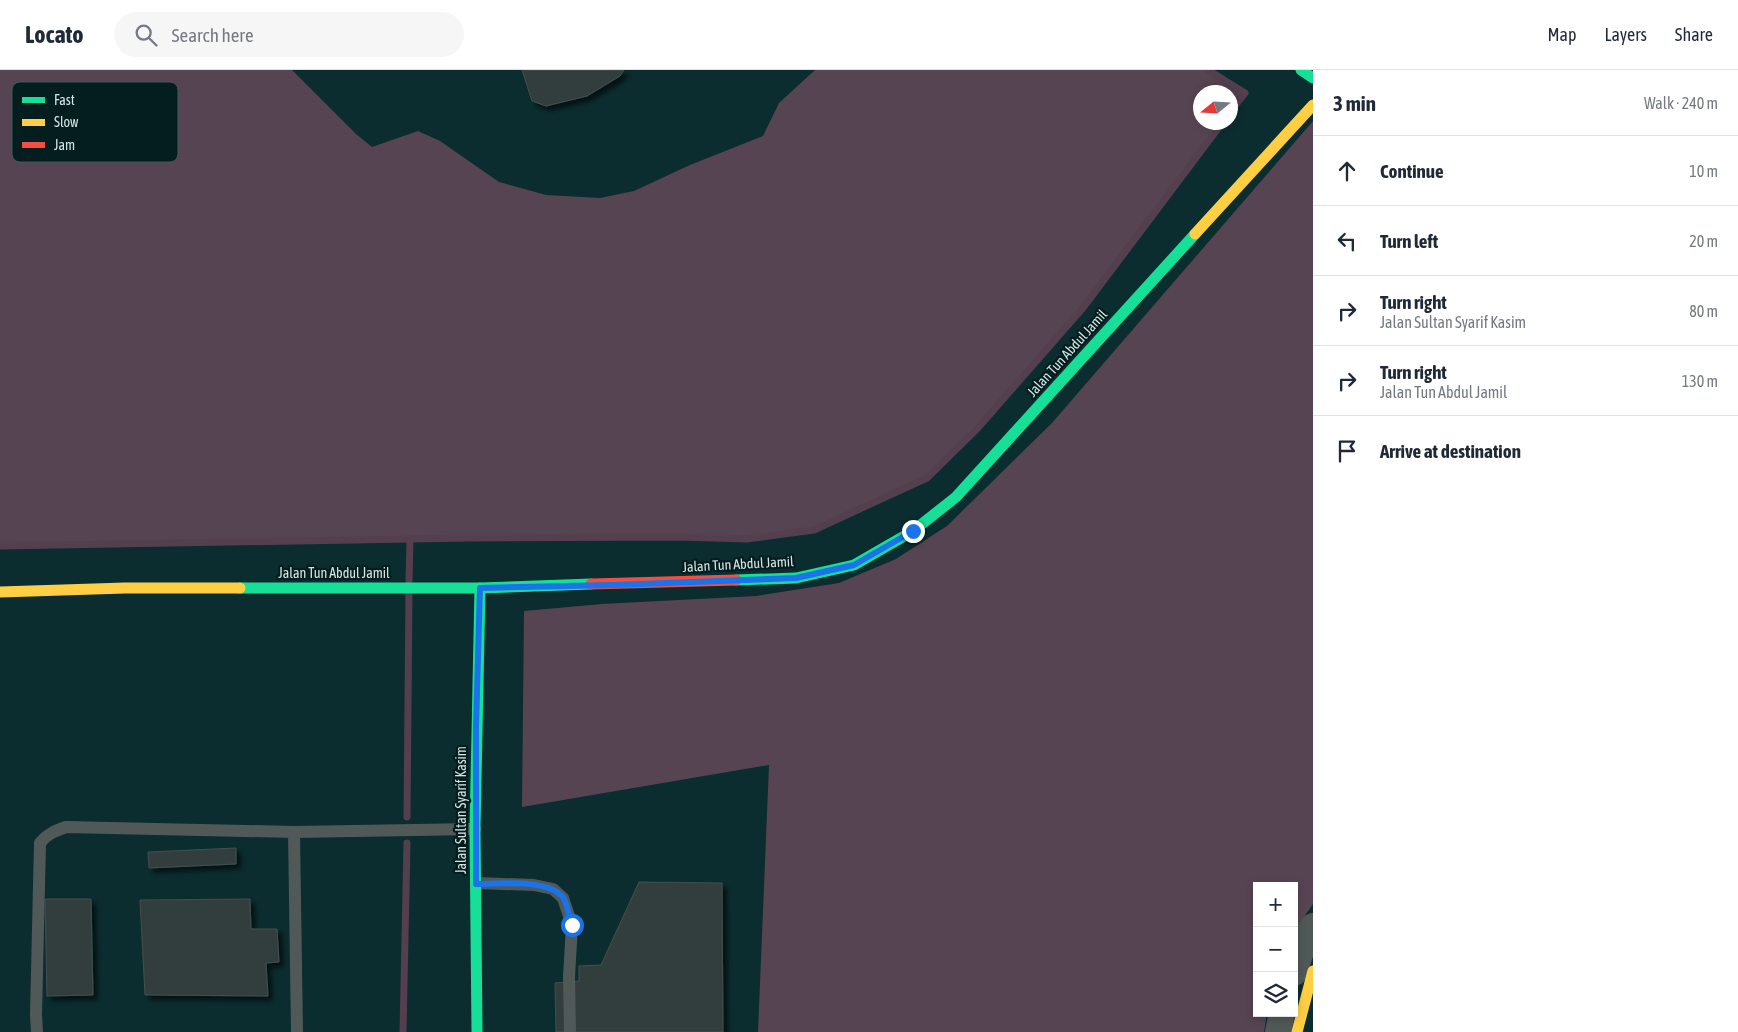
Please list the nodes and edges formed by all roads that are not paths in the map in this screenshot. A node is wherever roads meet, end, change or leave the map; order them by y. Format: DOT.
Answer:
graph roads {
  1 [pos="1301,70"];
  2 [pos="1313,78"];
  3 [pos="1313,105"];
  4 [pos="480,588"];
  5 [pos="0,592"];
  6 [pos="475,829"];
  7 [pos="294,832"];
  8 [pos="476,884"];
  9 [pos="1313,926"];
  10 [pos="1313,971"];
  11 [pos="1294,972"];
  12 [pos="1281,1017"];
  13 [pos="37,1032"];
  14 [pos="297,1032"];
  15 [pos="478,1032"];
  16 [pos="570,1032"];
  17 [pos="1278,1032"];
  18 [pos="1297,1032"];
  1 -- 2 [label="street"];
  3 -- 4 [label="street, Jalan Tun Abdul Jamil"];
  4 -- 5 [label="street, Jalan Tun Abdul Jamil"];
  4 -- 6 [label="street, Jalan Sultan Syarif Kasim"];
  6 -- 7 [label="lane"];
  6 -- 8 [label="street, Jalan Sultan Syarif Kasim"];
  7 -- 13 [label="lane"];
  7 -- 14 [label="lane"];
  8 -- 15 [label="street, Jalan Sultan Syarif Kasim"];
  8 -- 16 [label="lane"];
  9 -- 11 [label="street"];
  10 -- 18 [label="street"];
  12 -- 17 [label="street"];
}
